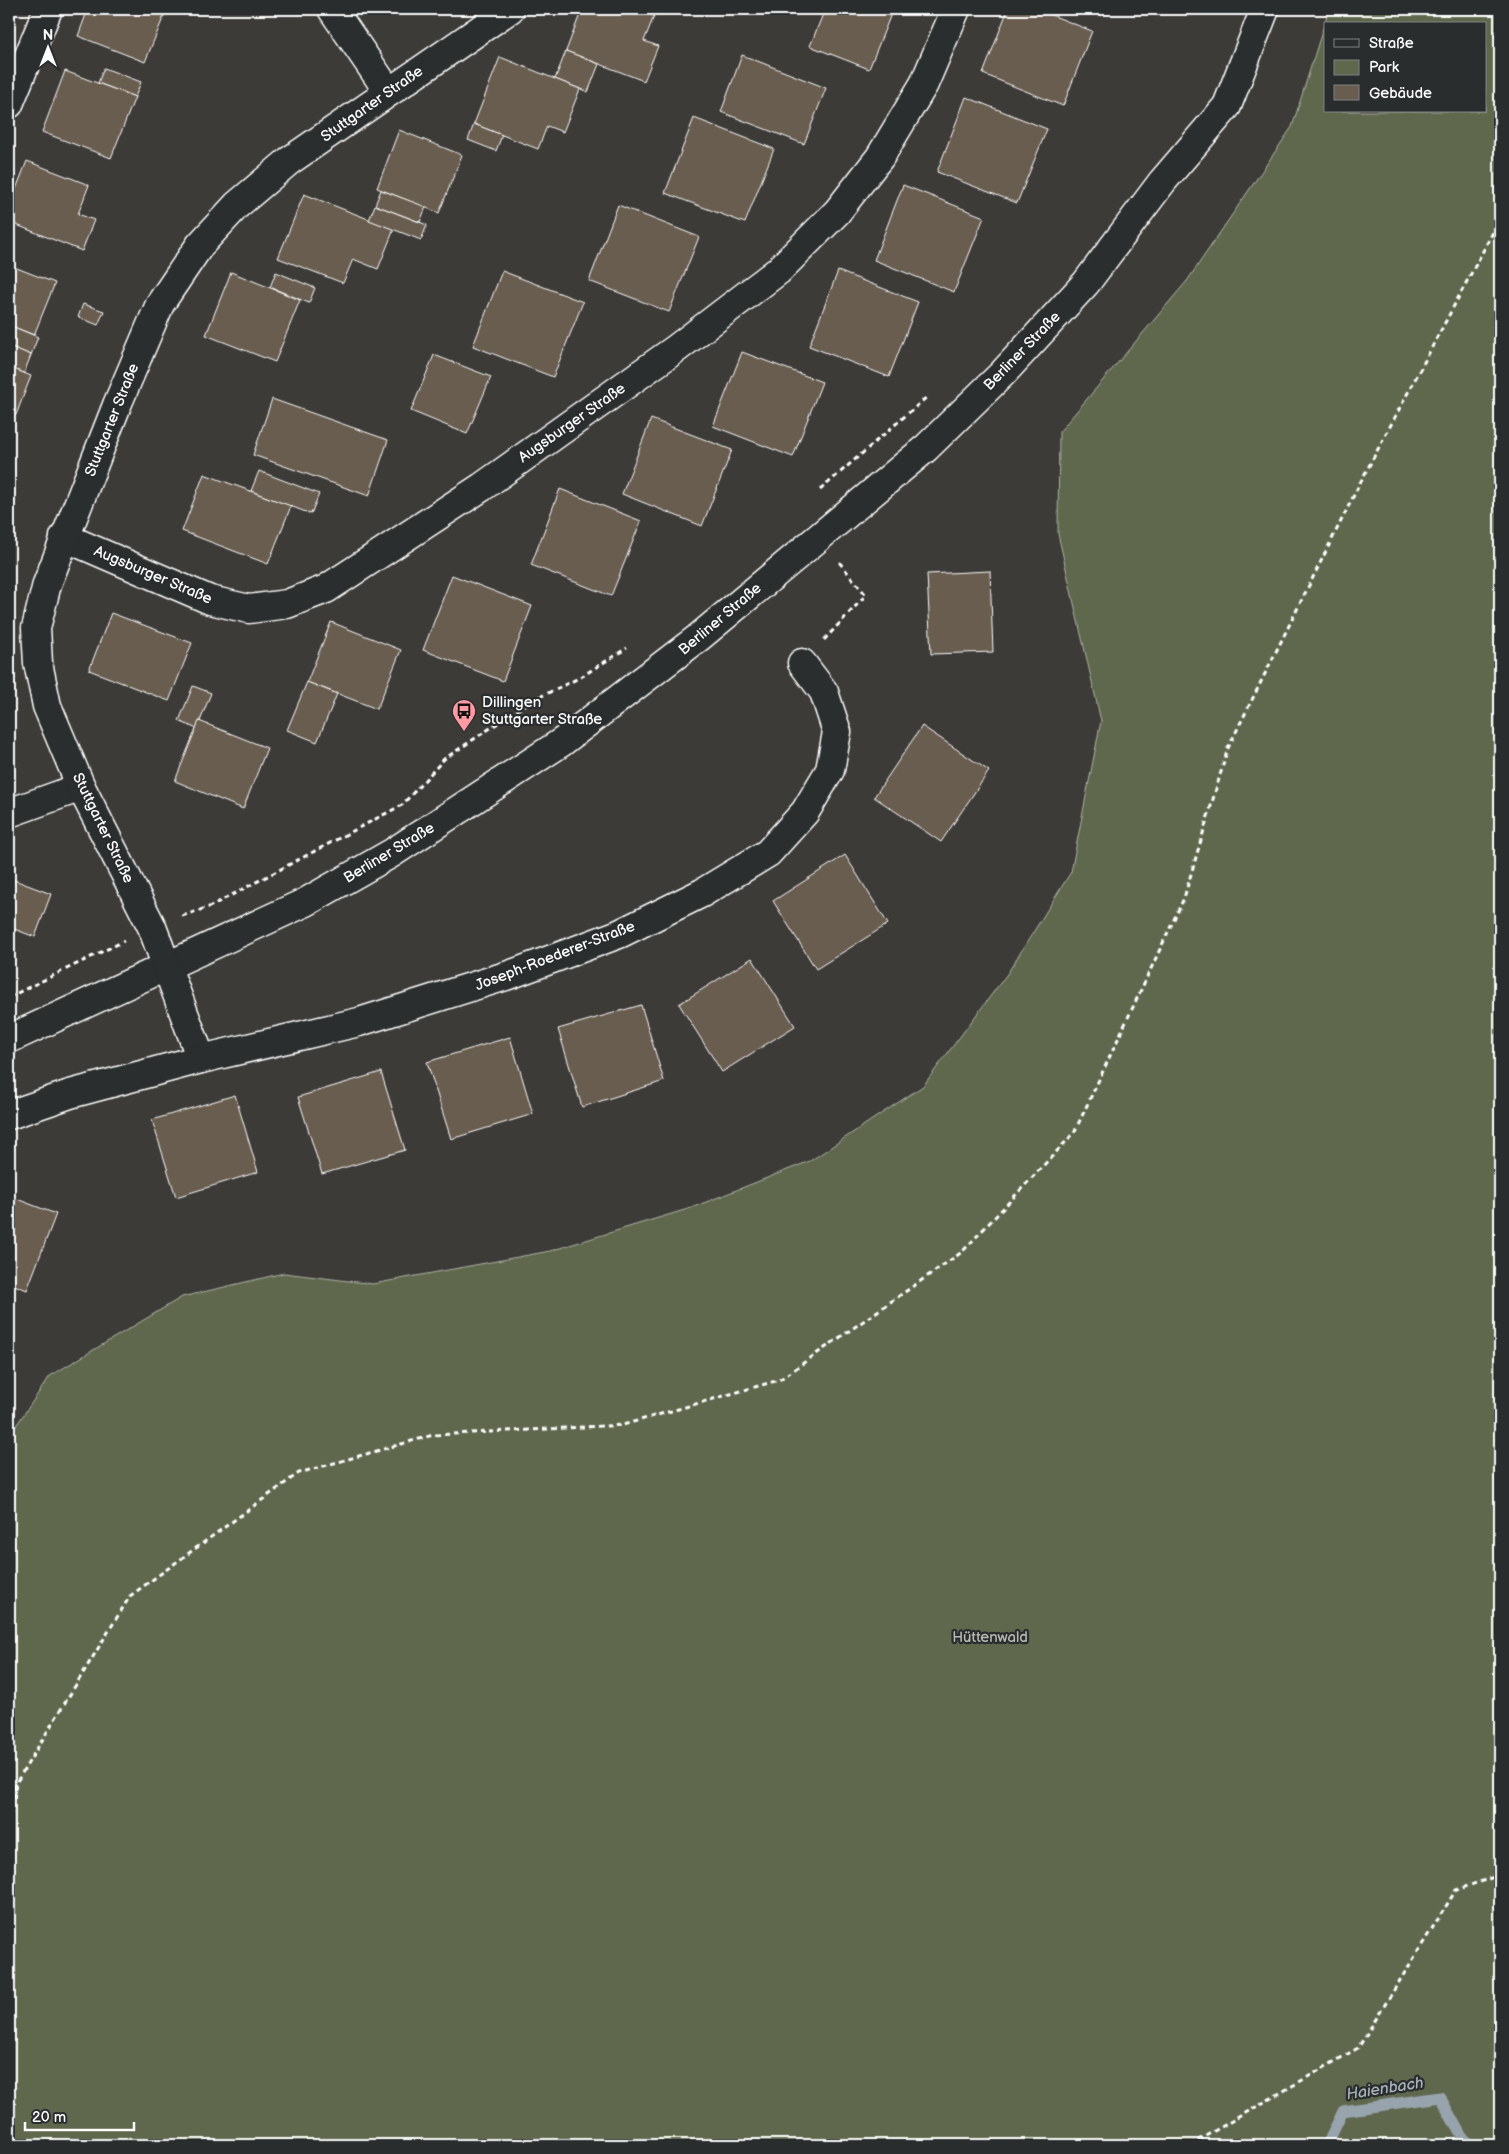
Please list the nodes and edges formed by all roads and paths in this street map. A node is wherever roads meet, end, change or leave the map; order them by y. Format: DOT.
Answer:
graph roads {
  1 [pos="48,9"];
  2 [pos="332,9"];
  3 [pos="510,9"];
  4 [pos="956,9"];
  5 [pos="1266,9"];
  6 [pos="388,91"];
  7 [pos="9,104"];
  8 [pos="1500,219"];
  9 [pos="932,393"];
  10 [pos="820,491"];
  11 [pos="819,536"];
  12 [pos="64,537"];
  13 [pos="628,647"];
  14 [pos="802,663"];
  15 [pos="81,786"];
  16 [pos="9,812"];
  17 [pos="152,927"];
  18 [pos="168,966"];
  19 [pos="9,996"];
  20 [pos="9,1039"];
  21 [pos="201,1059"];
  22 [pos="9,1115"];
  23 [pos="9,1826"];
  24 [pos="1500,1875"];
  25 [pos="1190,2145"];
  1 -- 7 [label="street"];
  2 -- 6 [label="street"];
  3 -- 6 [label="street, Stuttgarter Straße"];
  4 -- 12 [label="street, Augsburger Straße"];
  5 -- 11 [label="street, Berliner Straße"];
  6 -- 12 [label="street, Stuttgarter Straße"];
  8 -- 23 [label="path"];
  9 -- 10 [label="path"];
  11 -- 14 [label="path"];
  11 -- 18 [label="street, Berliner Straße"];
  12 -- 15 [label="street, Stuttgarter Straße"];
  13 -- 17 [label="path"];
  14 -- 21 [label="street, Joseph-Roederer-Straße"];
  15 -- 16 [label="street"];
  15 -- 17 [label="street, Stuttgarter Straße"];
  17 -- 18 [label="street, Stuttgarter Straße"];
  17 -- 19 [label="path"];
  18 -- 20 [label="street, Berliner Straße"];
  18 -- 21 [label="street"];
  21 -- 22 [label="street, Joseph-Roederer-Straße"];
  24 -- 25 [label="path"];
}
